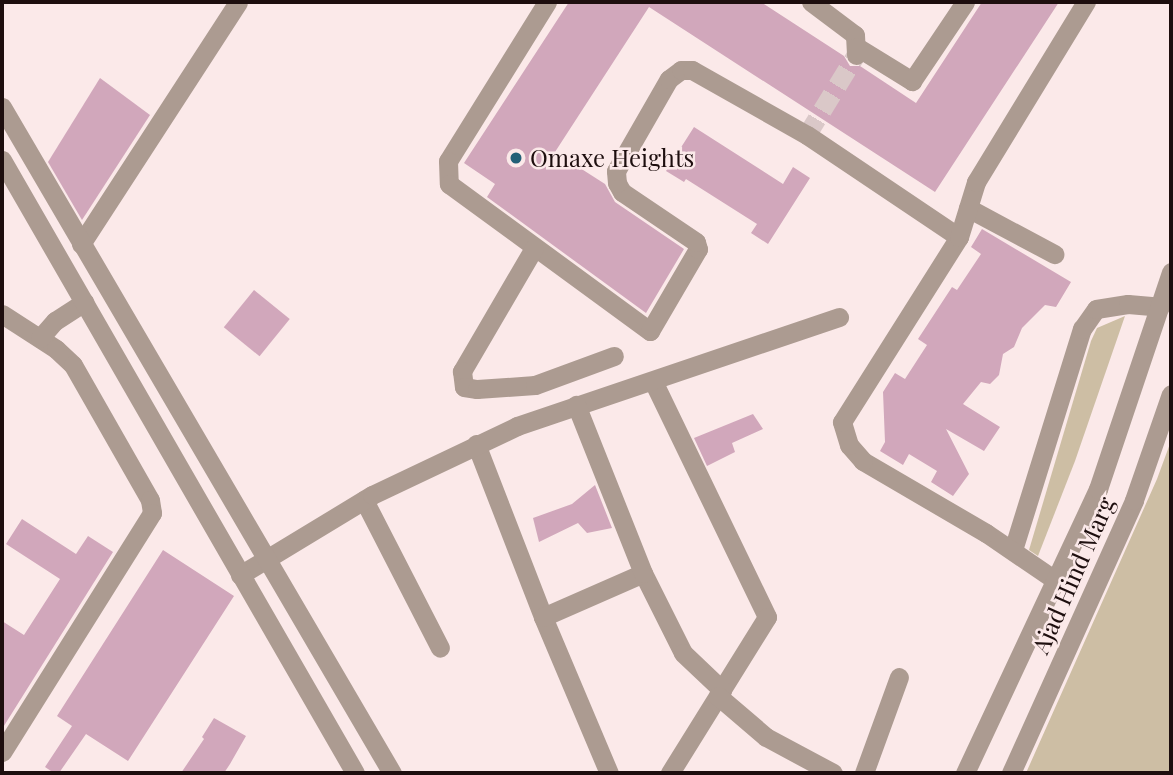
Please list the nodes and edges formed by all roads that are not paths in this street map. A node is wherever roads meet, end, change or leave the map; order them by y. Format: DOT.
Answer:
graph roads {
  1 [pos="238,2"];
  2 [pos="547,2"];
  3 [pos="811,2"];
  4 [pos="965,2"];
  5 [pos="1086,2"];
  6 [pos="2,107"];
  7 [pos="27,151"];
  8 [pos="2,159"];
  9 [pos="968,208"];
  10 [pos="959,237"];
  11 [pos="81,244"];
  12 [pos="534,248"];
  13 [pos="1054,254"];
  14 [pos="1171,272"];
  15 [pos="84,302"];
  16 [pos="1160,307"];
  17 [pos="2,314"];
  18 [pos="839,317"];
  19 [pos="40,338"];
  20 [pos="614,356"];
  21 [pos="653,381"];
  22 [pos="1171,394"];
  23 [pos="576,405"];
  24 [pos="476,444"];
  25 [pos="364,500"];
  26 [pos="1013,550"];
  27 [pos="265,560"];
  28 [pos="643,573"];
  29 [pos="240,576"];
  30 [pos="1055,580"];
  31 [pos="543,617"];
  32 [pos="440,648"];
  33 [pos="899,677"];
  34 [pos="720,693"];
  35 [pos="2,752"];
  36 [pos="355,773"];
  37 [pos="393,773"];
  38 [pos="609,773"];
  39 [pos="670,773"];
  40 [pos="833,773"];
  41 [pos="864,773"];
  42 [pos="965,773"];
  43 [pos="1011,773"];
  1 -- 11 [label="street"];
  2 -- 12 [label="street"];
  3 -- 4 [label="street"];
  5 -- 9 [label="street"];
  6 -- 7 [label="street"];
  7 -- 8 [label="street"];
  7 -- 11 [label="street"];
  8 -- 15 [label="street"];
  9 -- 10 [label="street"];
  9 -- 13 [label="street"];
  10 -- 12 [label="street"];
  10 -- 26 [label="street"];
  11 -- 27 [label="street"];
  12 -- 20 [label="street"];
  14 -- 16 [label="street"];
  15 -- 19 [label="street"];
  15 -- 29 [label="street"];
  16 -- 26 [label="street"];
  16 -- 30 [label="street"];
  17 -- 19 [label="street"];
  18 -- 21 [label="street"];
  19 -- 35 [label="street"];
  21 -- 23 [label="street"];
  21 -- 34 [label="street"];
  22 -- 43 [label="street, Ajad Hind Marg"];
  23 -- 24 [label="street"];
  23 -- 28 [label="street"];
  24 -- 25 [label="street"];
  24 -- 31 [label="street"];
  25 -- 27 [label="street"];
  25 -- 32 [label="street"];
  26 -- 30 [label="street"];
  27 -- 29 [label="street"];
  27 -- 37 [label="street"];
  28 -- 31 [label="street"];
  28 -- 34 [label="street"];
  29 -- 36 [label="street"];
  30 -- 42 [label="street"];
  31 -- 38 [label="street"];
  33 -- 41 [label="street"];
  34 -- 39 [label="street"];
  34 -- 40 [label="street"];
}
